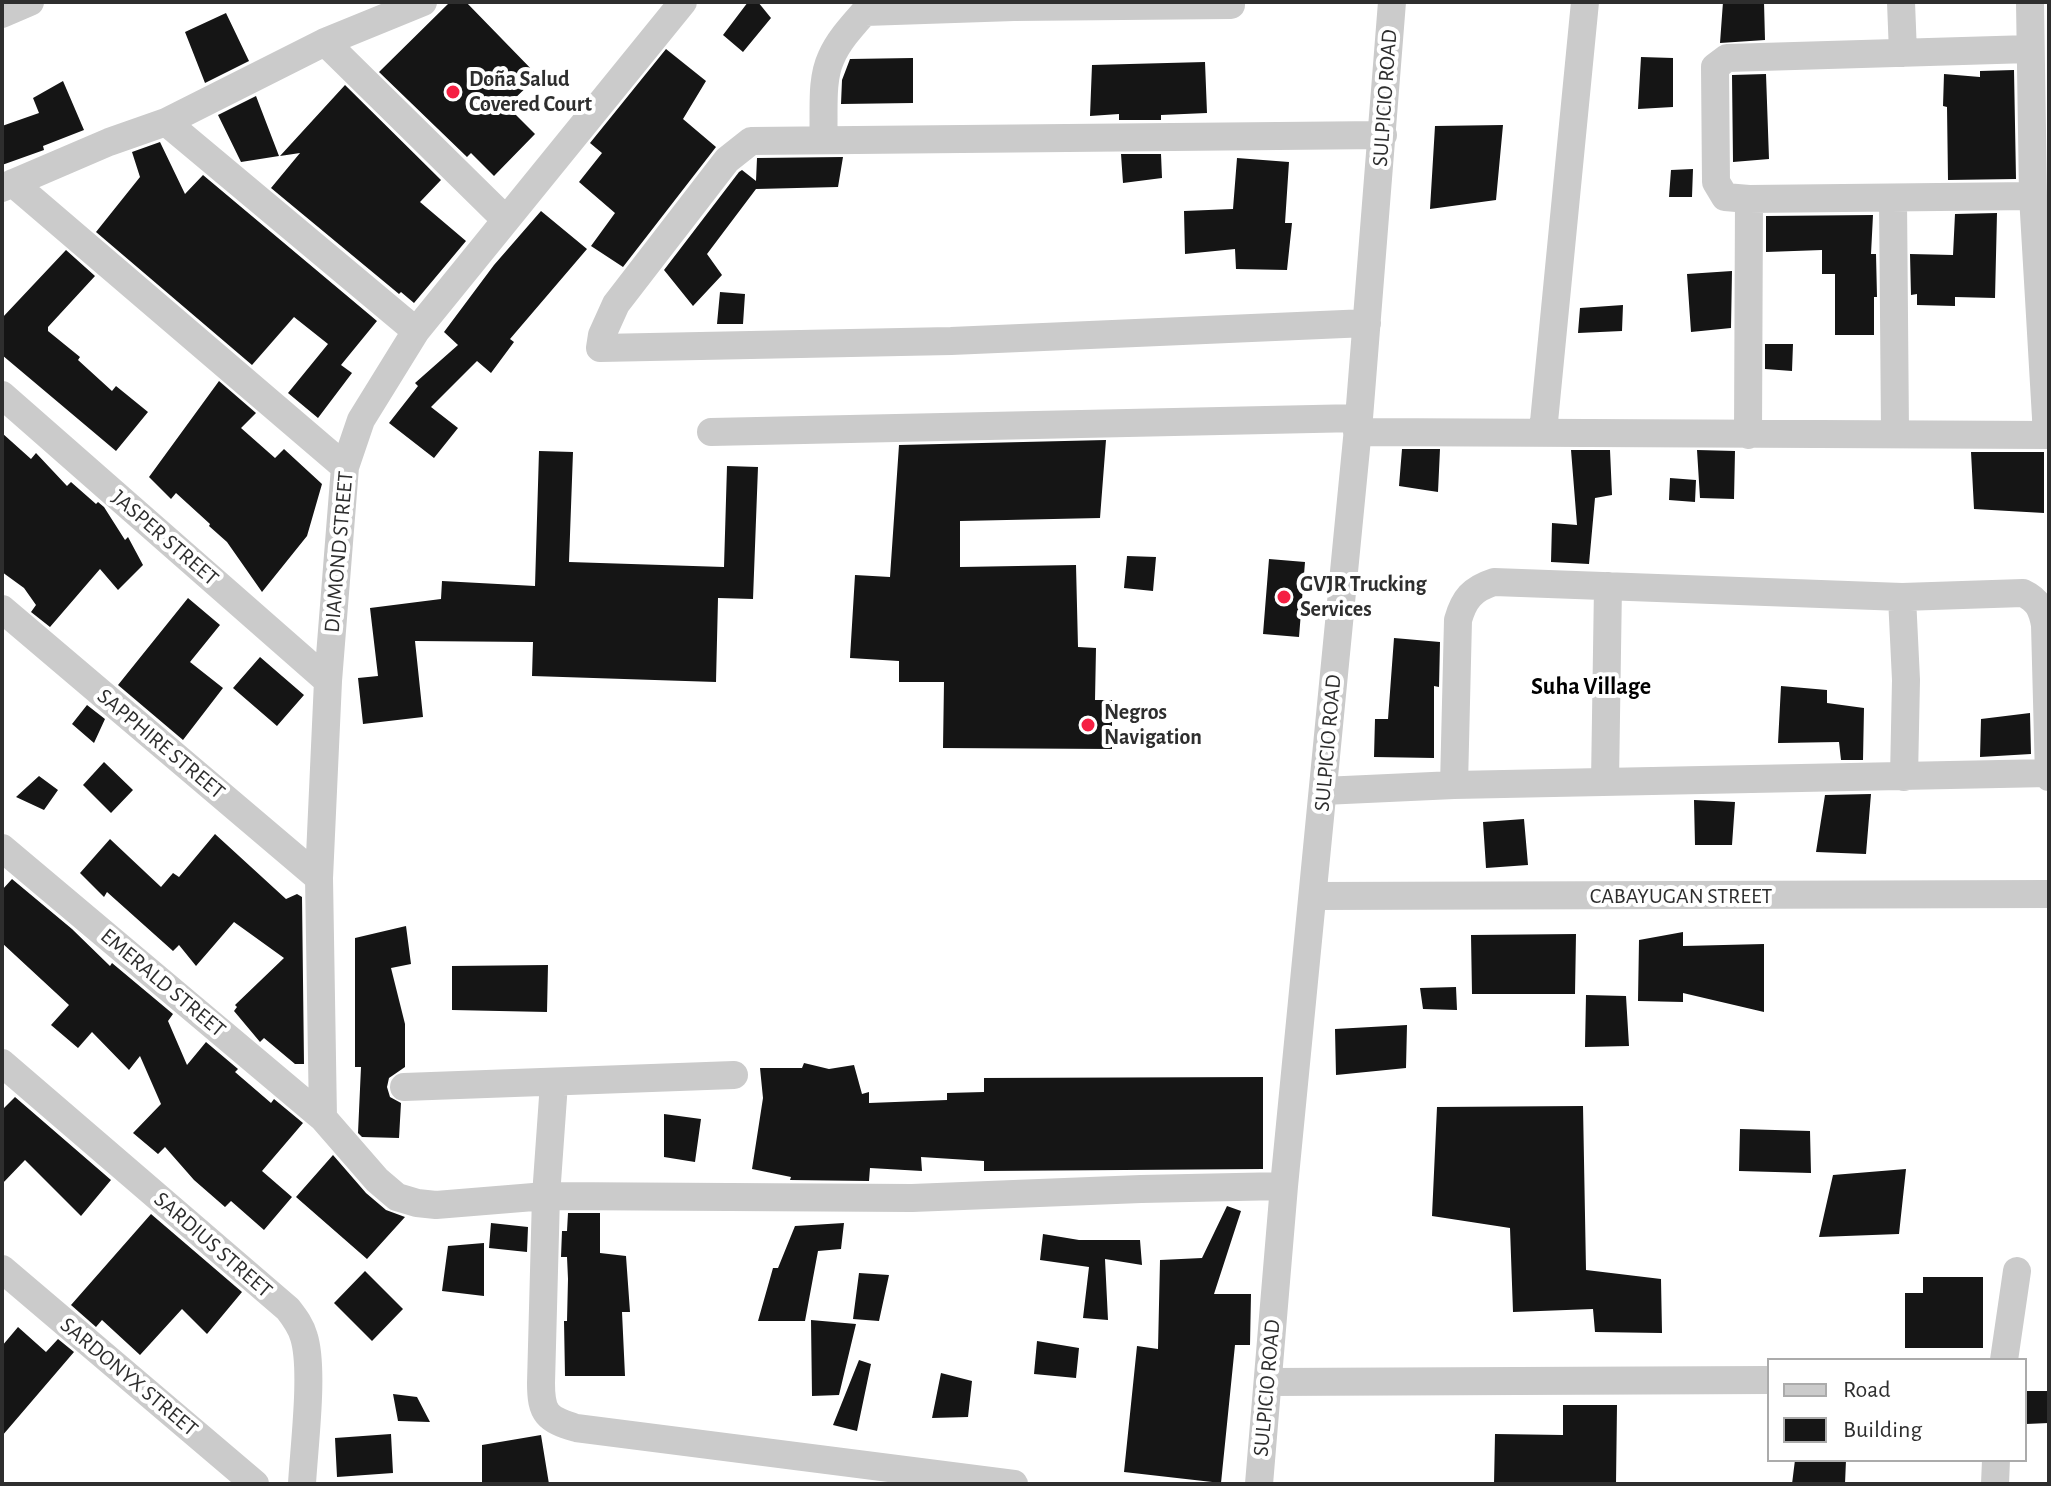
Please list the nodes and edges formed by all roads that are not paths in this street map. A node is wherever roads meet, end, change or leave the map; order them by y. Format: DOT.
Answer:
graph roads {
  1 [pos="30,2"];
  2 [pos="423,2"];
  3 [pos="683,2"];
  4 [pos="1392,2"];
  5 [pos="1585,2"];
  6 [pos="1901,2"];
  7 [pos="2030,2"];
  8 [pos="1231,3"];
  9 [pos="1091,5"];
  10 [pos="869,7"];
  11 [pos="2,14"];
  12 [pos="325,42"];
  13 [pos="2030,49"];
  14 [pos="1903,53"];
  15 [pos="166,122"];
  16 [pos="1383,135"];
  17 [pos="823,140"];
  18 [pos="7,185"];
  19 [pos="2033,196"];
  20 [pos="1749,199"];
  21 [pos="1893,199"];
  22 [pos="506,220"];
  23 [pos="1367,323"];
  24 [pos="416,331"];
  25 [pos="2,395"];
  26 [pos="1358,425"];
  27 [pos="711,432"];
  28 [pos="1543,432"];
  29 [pos="1895,432"];
  30 [pos="1748,435"];
  31 [pos="2048,435"];
  32 [pos="345,467"];
  33 [pos="1608,586"];
  34 [pos="1902,597"];
  35 [pos="2,609"];
  36 [pos="328,681"];
  37 [pos="2049,775"];
  38 [pos="1904,777"];
  39 [pos="1605,782"];
  40 [pos="1454,785"];
  41 [pos="1323,791"];
  42 [pos="2,848"];
  43 [pos="319,878"];
  44 [pos="2049,894"];
  45 [pos="1313,896"];
  46 [pos="2,1063"];
  47 [pos="734,1075"];
  48 [pos="554,1083"];
  49 [pos="404,1087"];
  50 [pos="323,1118"];
  51 [pos="1284,1186"];
  52 [pos="546,1196"];
  53 [pos="2,1269"];
  54 [pos="2017,1271"];
  55 [pos="2004,1358"];
  56 [pos="1767,1380"];
  57 [pos="1268,1382"];
  58 [pos="1996,1462"];
  59 [pos="255,1484"];
  60 [pos="302,1484"];
  61 [pos="1014,1484"];
  62 [pos="1259,1484"];
  63 [pos="1995,1484"];
  1 -- 11 [label="street"];
  2 -- 12 [label="street"];
  3 -- 22 [label="street, DIAMOND STREET"];
  4 -- 16 [label="street, SULPICIO ROAD"];
  5 -- 28 [label="street"];
  6 -- 14 [label="street"];
  7 -- 13 [label="street"];
  8 -- 9 [label="street"];
  9 -- 10 [label="street"];
  10 -- 17 [label="street"];
  12 -- 15 [label="street"];
  12 -- 22 [label="street"];
  13 -- 14 [label="street"];
  13 -- 19 [label="street"];
  14 -- 20 [label="street"];
  15 -- 18 [label="street"];
  15 -- 24 [label="street"];
  16 -- 17 [label="street"];
  16 -- 23 [label="street, SULPICIO ROAD"];
  17 -- 23 [label="street"];
  18 -- 32 [label="street"];
  19 -- 21 [label="street"];
  19 -- 31 [label="street"];
  20 -- 21 [label="street"];
  20 -- 30 [label="street"];
  21 -- 29 [label="street"];
  22 -- 24 [label="street, DIAMOND STREET"];
  23 -- 26 [label="street, SULPICIO ROAD"];
  24 -- 32 [label="street, DIAMOND STREET"];
  25 -- 36 [label="street, JASPER STREET"];
  26 -- 27 [label="street"];
  26 -- 28 [label="street"];
  26 -- 41 [label="street, SULPICIO ROAD"];
  28 -- 30 [label="street"];
  29 -- 30 [label="street"];
  29 -- 31 [label="street"];
  32 -- 36 [label="street, DIAMOND STREET"];
  33 -- 34 [label="street"];
  33 -- 39 [label="street"];
  33 -- 40 [label="street"];
  34 -- 37 [label="street"];
  34 -- 38 [label="street"];
  35 -- 43 [label="street, SAPPHIRE STREET"];
  36 -- 43 [label="street, DIAMOND STREET"];
  37 -- 38 [label="street"];
  38 -- 39 [label="street"];
  39 -- 40 [label="street"];
  40 -- 41 [label="street"];
  41 -- 45 [label="street, SULPICIO ROAD"];
  42 -- 50 [label="street, EMERALD STREET"];
  43 -- 50 [label="street, DIAMOND STREET"];
  44 -- 45 [label="street, CABAYUGAN STREET"];
  45 -- 51 [label="street, SULPICIO ROAD"];
  46 -- 60 [label="street, SARDIUS STREET"];
  47 -- 48 [label="street"];
  48 -- 49 [label="street"];
  48 -- 52 [label="street"];
  50 -- 52 [label="street, EMERALD STREET"];
  51 -- 52 [label="street, EMERALD STREET"];
  51 -- 57 [label="street, SULPICIO ROAD"];
  52 -- 61 [label="street"];
  53 -- 59 [label="street, SARDONYX STREET"];
  54 -- 55 [label="street"];
  56 -- 57 [label="street"];
  57 -- 62 [label="street, SULPICIO ROAD"];
  58 -- 63 [label="street"];
}
